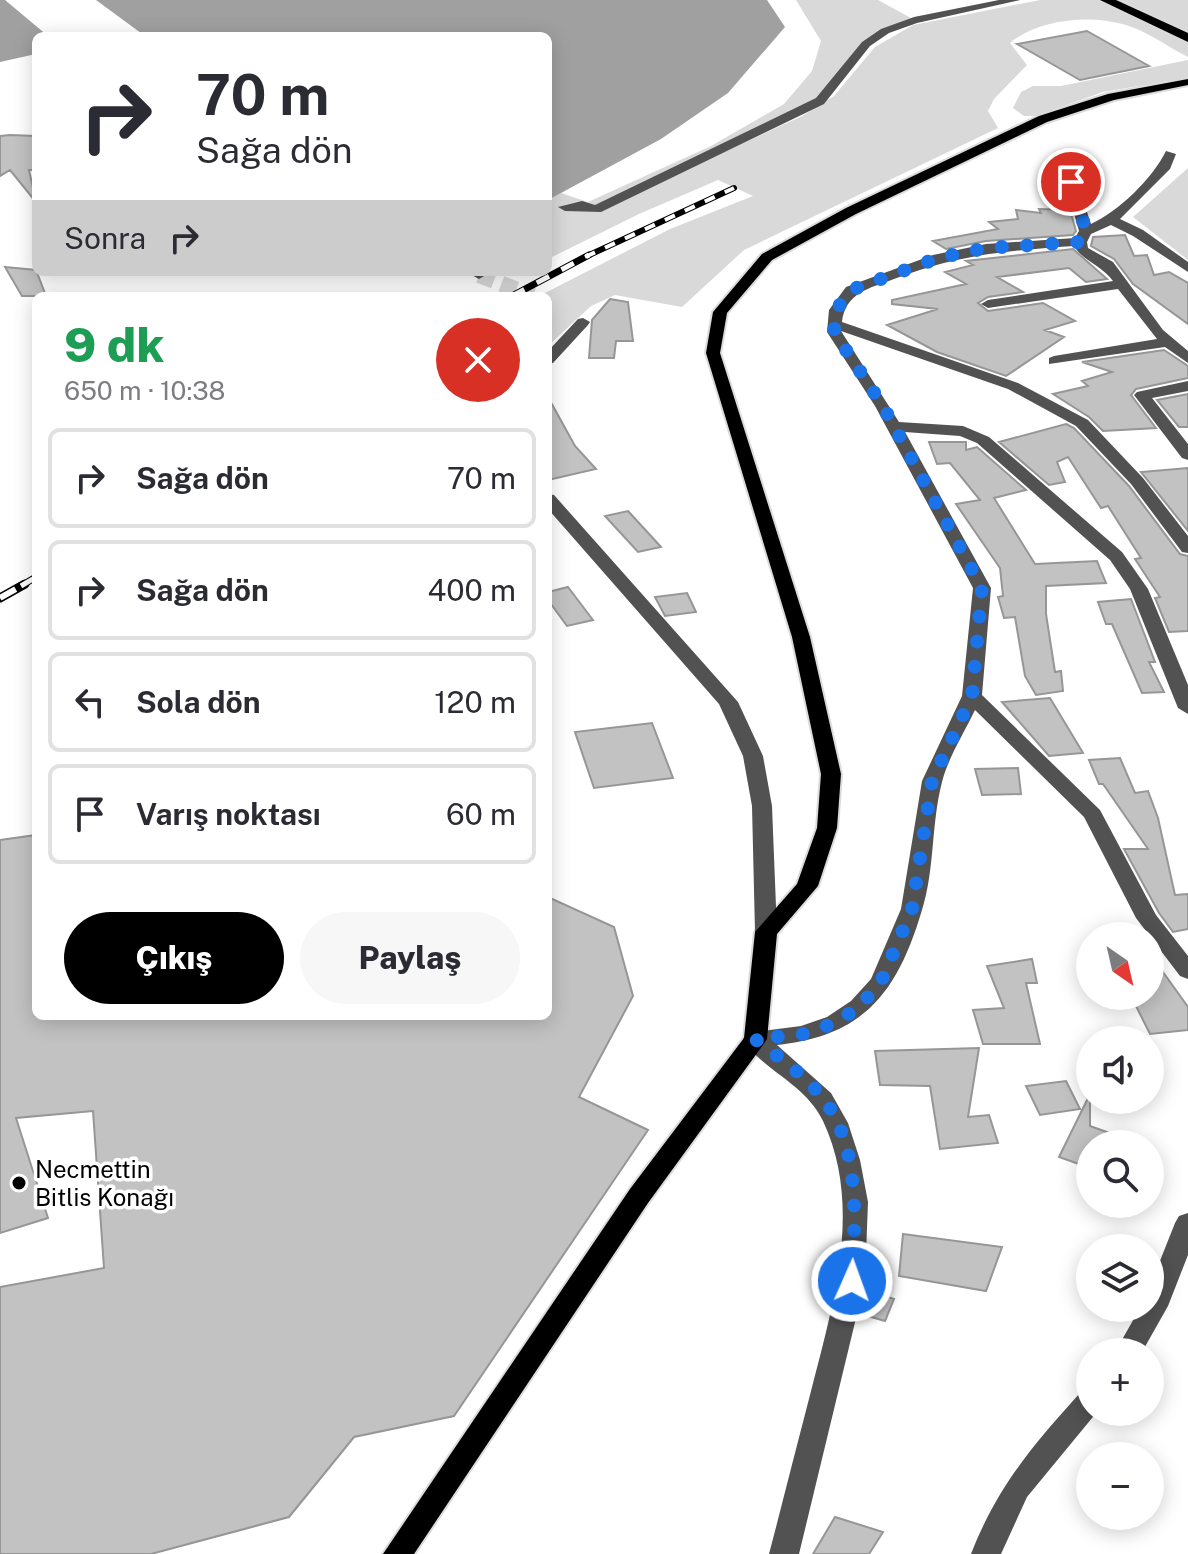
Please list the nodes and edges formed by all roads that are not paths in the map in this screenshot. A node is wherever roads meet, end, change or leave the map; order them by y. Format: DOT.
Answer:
graph roads {
  1 [pos="1015,0"];
  2 [pos="1106,0"];
  3 [pos="1135,0"];
  4 [pos="1188,24"];
  5 [pos="1188,38"];
  6 [pos="1188,82"];
  7 [pos="1170,154"];
  8 [pos="1071,182"];
  9 [pos="552,214"];
  10 [pos="1111,220"];
  11 [pos="1083,237"];
  12 [pos="1188,268"];
  13 [pos="1123,284"];
  14 [pos="988,304"];
  15 [pos="583,322"];
  16 [pos="834,324"];
  17 [pos="1168,342"];
  18 [pos="552,356"];
  19 [pos="1188,359"];
  20 [pos="1054,361"];
  21 [pos="1188,386"];
  22 [pos="894,426"];
  23 [pos="1188,455"];
  24 [pos="552,504"];
  25 [pos="1188,548"];
  26 [pos="972,696"];
  27 [pos="1188,708"];
  28 [pos="766,932"];
  29 [pos="1188,971"];
  30 [pos="755,1039"];
  31 [pos="1188,1223"];
  32 [pos="1136,1338"];
  33 [pos="1076,1417"];
  34 [pos="398,1554"];
  35 [pos="784,1554"];
  36 [pos="986,1554"];
  1 -- 9 [label="street"];
  2 -- 5 [label="highway"];
  3 -- 4 [label="highway"];
  6 -- 28 [label="main road"];
  7 -- 10 [label="street"];
  8 -- 11 [label="street"];
  10 -- 11 [label="street"];
  10 -- 12 [label="street"];
  11 -- 13 [label="street"];
  11 -- 16 [label="street"];
  13 -- 14 [label="street"];
  13 -- 17 [label="street"];
  15 -- 18 [label="street"];
  16 -- 22 [label="street"];
  16 -- 25 [label="street"];
  17 -- 19 [label="street"];
  17 -- 20 [label="street"];
  21 -- 23 [label="street"];
  22 -- 26 [label="street"];
  22 -- 27 [label="street"];
  24 -- 28 [label="street"];
  26 -- 29 [label="street"];
  26 -- 30 [label="street"];
  28 -- 30 [label="main road"];
  30 -- 34 [label="main road"];
  30 -- 35 [label="street"];
  31 -- 32 [label="street"];
  33 -- 36 [label="street"];
}
